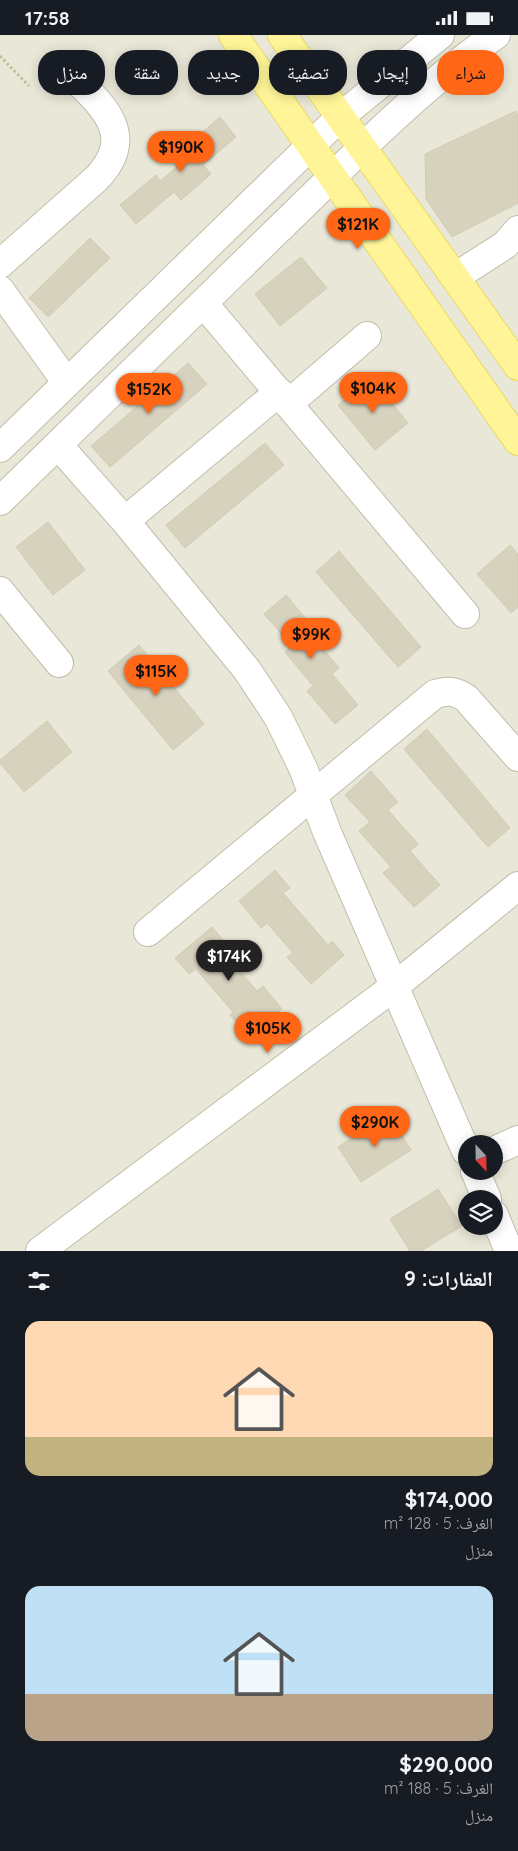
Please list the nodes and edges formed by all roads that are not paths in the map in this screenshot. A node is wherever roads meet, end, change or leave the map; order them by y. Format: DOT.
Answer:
graph roads {
  1 [pos="233,35"];
  2 [pos="282,35"];
  3 [pos="440,35"];
  4 [pos="496,35"];
  5 [pos="89,95"];
  6 [pos="340,117"];
  7 [pos="311,146"];
  8 [pos="363,147"];
  9 [pos="333,177"];
  10 [pos="518,230"];
  11 [pos="0,264"];
  12 [pos="455,277"];
  13 [pos="0,290"];
  14 [pos="204,303"];
  15 [pos="367,337"];
  16 [pos="518,366"];
  17 [pos="67,383"];
  18 [pos="284,398"];
  19 [pos="518,441"];
  20 [pos="58,445"];
  21 [pos="0,448"];
  22 [pos="0,501"];
  23 [pos="125,521"];
  24 [pos="0,591"];
  25 [pos="465,614"];
  26 [pos="59,663"];
  27 [pos="518,757"];
  28 [pos="313,794"];
  29 [pos="518,886"];
  30 [pos="148,932"];
  31 [pos="395,986"];
  32 [pos="459,1135"];
  33 [pos="518,1140"];
  34 [pos="503,1147"];
  35 [pos="502,1235"];
  36 [pos="508,1250"];
  37 [pos="40,1251"];
  1 -- 7 [label="main road"];
  2 -- 6 [label="main road"];
  3 -- 6 [label="street"];
  4 -- 8 [label="street"];
  5 -- 11 [label="street"];
  6 -- 7 [label="street"];
  6 -- 8 [label="main road"];
  7 -- 9 [label="main road"];
  7 -- 17 [label="street"];
  8 -- 9 [label="street"];
  8 -- 12 [label="main road"];
  9 -- 14 [label="street"];
  9 -- 19 [label="main road"];
  10 -- 12 [label="street"];
  12 -- 16 [label="main road"];
  13 -- 17 [label="street"];
  14 -- 18 [label="street"];
  14 -- 20 [label="street"];
  15 -- 18 [label="street"];
  17 -- 21 [label="street"];
  18 -- 23 [label="street"];
  18 -- 25 [label="street"];
  20 -- 22 [label="street"];
  20 -- 23 [label="street"];
  23 -- 28 [label="street"];
  24 -- 26 [label="street"];
  27 -- 28 [label="street"];
  28 -- 30 [label="street"];
  28 -- 31 [label="street"];
  29 -- 31 [label="street"];
  31 -- 32 [label="street"];
  31 -- 37 [label="street"];
  33 -- 34 [label="street"];
  35 -- 36 [label="street"];
}
